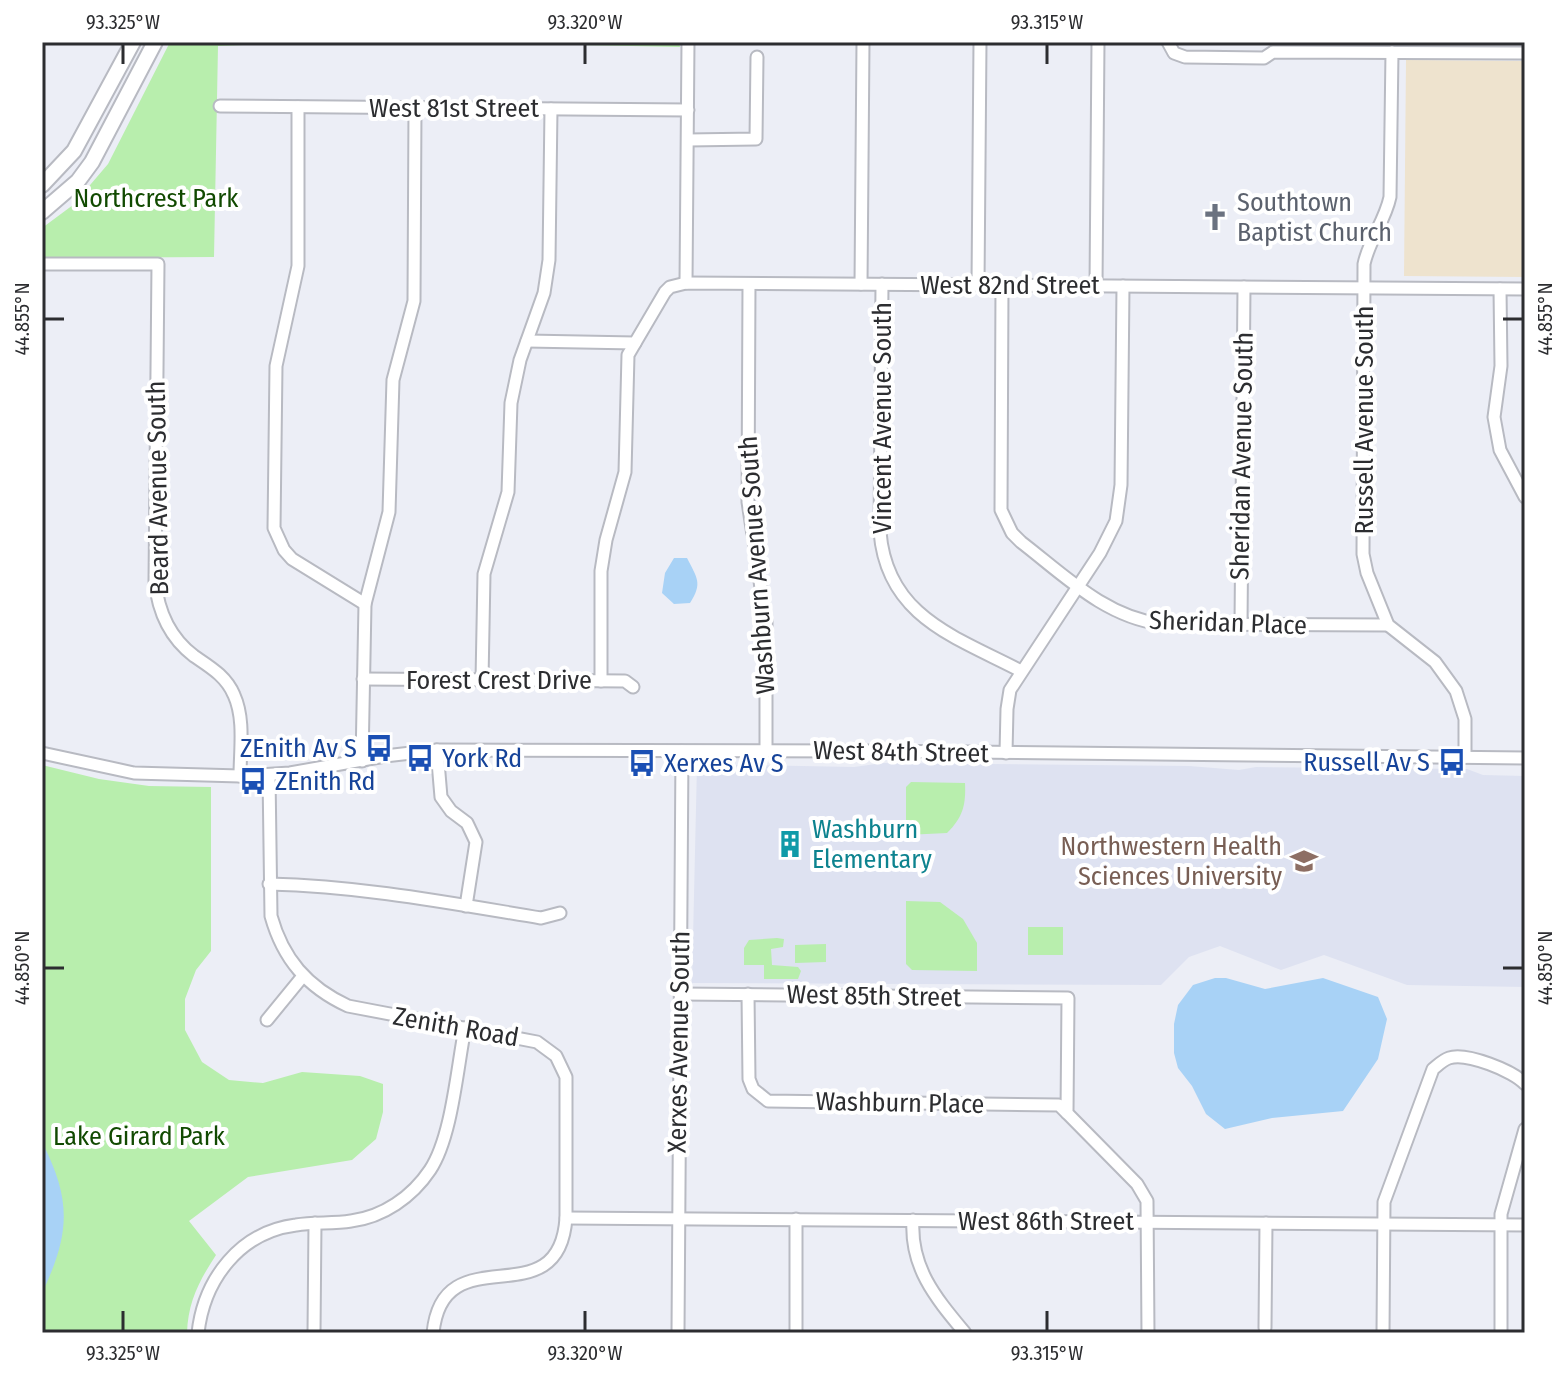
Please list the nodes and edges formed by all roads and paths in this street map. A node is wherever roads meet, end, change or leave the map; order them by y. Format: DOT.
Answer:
graph roads {
  1 [pos="133,42"];
  2 [pos="155,42"];
  3 [pos="688,42"];
  4 [pos="863,42"];
  5 [pos="980,42"];
  6 [pos="1098,42"];
  7 [pos="1168,43"];
  8 [pos="1273,47"];
  9 [pos="1506,48"];
  10 [pos="1390,49"];
  11 [pos="1525,53"];
  12 [pos="757,57"];
  13 [pos="220,106"];
  14 [pos="298,107"];
  15 [pos="415,108"];
  16 [pos="551,109"];
  17 [pos="688,110"];
  18 [pos="688,140"];
  19 [pos="42,185"];
  20 [pos="42,212"];
  21 [pos="42,264"];
  22 [pos="686,283"];
  23 [pos="749,284"];
  24 [pos="861,284"];
  25 [pos="882,284"];
  26 [pos="978,285"];
  27 [pos="1002,285"];
  28 [pos="1096,286"];
  29 [pos="1123,286"];
  30 [pos="1244,287"];
  31 [pos="1365,288"];
  32 [pos="1500,289"];
  33 [pos="1525,289"];
  34 [pos="527,341"];
  35 [pos="635,343"];
  36 [pos="1525,497"];
  37 [pos="1078,586"];
  38 [pos="365,604"];
  39 [pos="1241,625"];
  40 [pos="1388,625"];
  41 [pos="1021,671"];
  42 [pos="363,679"];
  43 [pos="482,680"];
  44 [pos="601,681"];
  45 [pos="633,687"];
  46 [pos="437,750"];
  47 [pos="682,751"];
  48 [pos="766,751"];
  49 [pos="42,753"];
  50 [pos="1006,753"];
  51 [pos="1465,757"];
  52 [pos="1525,758"];
  53 [pos="362,761"];
  54 [pos="269,775"];
  55 [pos="240,776"];
  56 [pos="269,884"];
  57 [pos="466,906"];
  58 [pos="560,913"];
  59 [pos="303,976"];
  60 [pos="680,994"];
  61 [pos="748,994"];
  62 [pos="267,1020"];
  63 [pos="465,1028"];
  64 [pos="1525,1084"];
  65 [pos="1067,1113"];
  66 [pos="1525,1129"];
  67 [pos="566,1218"];
  68 [pos="678,1218"];
  69 [pos="796,1219"];
  70 [pos="913,1220"];
  71 [pos="1148,1222"];
  72 [pos="315,1223"];
  73 [pos="1266,1223"];
  74 [pos="1383,1224"];
  75 [pos="1501,1225"];
  76 [pos="1525,1225"];
  77 [pos="1265,1328"];
  78 [pos="198,1333"];
  79 [pos="314,1333"];
  80 [pos="433,1333"];
  81 [pos="678,1333"];
  82 [pos="796,1333"];
  83 [pos="965,1333"];
  84 [pos="1148,1333"];
  85 [pos="1383,1333"];
  86 [pos="1501,1333"];
  1 -- 19 [label="main road"];
  2 -- 20 [label="main road"];
  3 -- 17 [label="street"];
  4 -- 24 [label="street, Vincent Avenue South"];
  5 -- 26 [label="street"];
  6 -- 28 [label="street"];
  7 -- 8 [label="street"];
  8 -- 10 [label="street"];
  9 -- 10 [label="street"];
  9 -- 11 [label="street"];
  10 -- 31 [label="street, Russell Avenue South"];
  12 -- 18 [label="street"];
  13 -- 14 [label="street, West 81st Street"];
  14 -- 15 [label="street, West 81st Street"];
  14 -- 38 [label="street"];
  15 -- 16 [label="street, West 81st Street"];
  15 -- 38 [label="street"];
  16 -- 17 [label="street, West 81st Street"];
  16 -- 34 [label="street"];
  17 -- 18 [label="street"];
  18 -- 22 [label="street"];
  21 -- 55 [label="street, Beard Avenue South"];
  22 -- 23 [label="street, West 82nd Street"];
  22 -- 35 [label="street"];
  23 -- 24 [label="street, West 82nd Street"];
  23 -- 48 [label="street, Washburn Avenue South"];
  24 -- 25 [label="street, West 82nd Street"];
  25 -- 26 [label="street, West 82nd Street"];
  25 -- 41 [label="street, Vincent Avenue South"];
  26 -- 27 [label="street, West 82nd Street"];
  27 -- 28 [label="street, West 82nd Street"];
  27 -- 37 [label="street, Sheridan Place"];
  28 -- 29 [label="street, West 82nd Street"];
  29 -- 30 [label="street, West 82nd Street"];
  29 -- 37 [label="street"];
  30 -- 31 [label="street, West 82nd Street"];
  30 -- 39 [label="street, Sheridan Avenue South"];
  31 -- 32 [label="street, West 82nd Street"];
  31 -- 40 [label="street, Russell Avenue South"];
  32 -- 33 [label="street, West 82nd Street"];
  32 -- 36 [label="street"];
  34 -- 35 [label="street"];
  34 -- 43 [label="street"];
  35 -- 44 [label="street"];
  37 -- 39 [label="street, Sheridan Place"];
  37 -- 41 [label="street"];
  38 -- 42 [label="street"];
  39 -- 40 [label="street, Sheridan Place"];
  40 -- 51 [label="street, Russell Avenue South"];
  41 -- 50 [label="street"];
  42 -- 43 [label="street, Forest Crest Drive"];
  42 -- 53 [label="street"];
  43 -- 44 [label="street, Forest Crest Drive"];
  44 -- 45 [label="street, Forest Crest Drive"];
  46 -- 47 [label="street, West 84th Street"];
  46 -- 53 [label="street, West 84th Street"];
  46 -- 57 [label="street"];
  47 -- 48 [label="street, West 84th Street"];
  47 -- 60 [label="street, Xerxes Avenue South"];
  48 -- 50 [label="street, West 84th Street"];
  49 -- 55 [label="street, West 84th Street"];
  50 -- 51 [label="street, West 84th Street"];
  51 -- 52 [label="street, West 84th Street"];
  53 -- 54 [label="street, West 84th Street"];
  54 -- 55 [label="street, West 84th Street"];
  54 -- 56 [label="street, Zenith Road"];
  56 -- 57 [label="street"];
  56 -- 59 [label="street, Zenith Road"];
  57 -- 58 [label="street"];
  59 -- 62 [label="street"];
  59 -- 63 [label="street, Zenith Road"];
  60 -- 61 [label="street, West 85th Street"];
  60 -- 68 [label="street, Xerxes Avenue South"];
  61 -- 65 [label="street, Washburn Place"];
  61 -- 65 [label="street, West 85th Street"];
  63 -- 67 [label="street, Zenith Road"];
  63 -- 72 [label="street"];
  64 -- 74 [label="street"];
  65 -- 71 [label="street"];
  66 -- 75 [label="street"];
  67 -- 68 [label="street, West 86th Street"];
  67 -- 80 [label="street, Zenith Road"];
  68 -- 69 [label="street, West 86th Street"];
  68 -- 81 [label="street, Xerxes Avenue South"];
  69 -- 70 [label="street, West 86th Street"];
  69 -- 82 [label="street"];
  70 -- 71 [label="street, West 86th Street"];
  70 -- 83 [label="street"];
  71 -- 73 [label="street, West 86th Street"];
  71 -- 84 [label="street"];
  72 -- 78 [label="street"];
  72 -- 79 [label="street"];
  73 -- 74 [label="street, West 86th Street"];
  73 -- 77 [label="street"];
  74 -- 75 [label="street, West 86th Street"];
  74 -- 85 [label="street"];
  75 -- 76 [label="street, West 86th Street"];
  75 -- 86 [label="street"];
}
